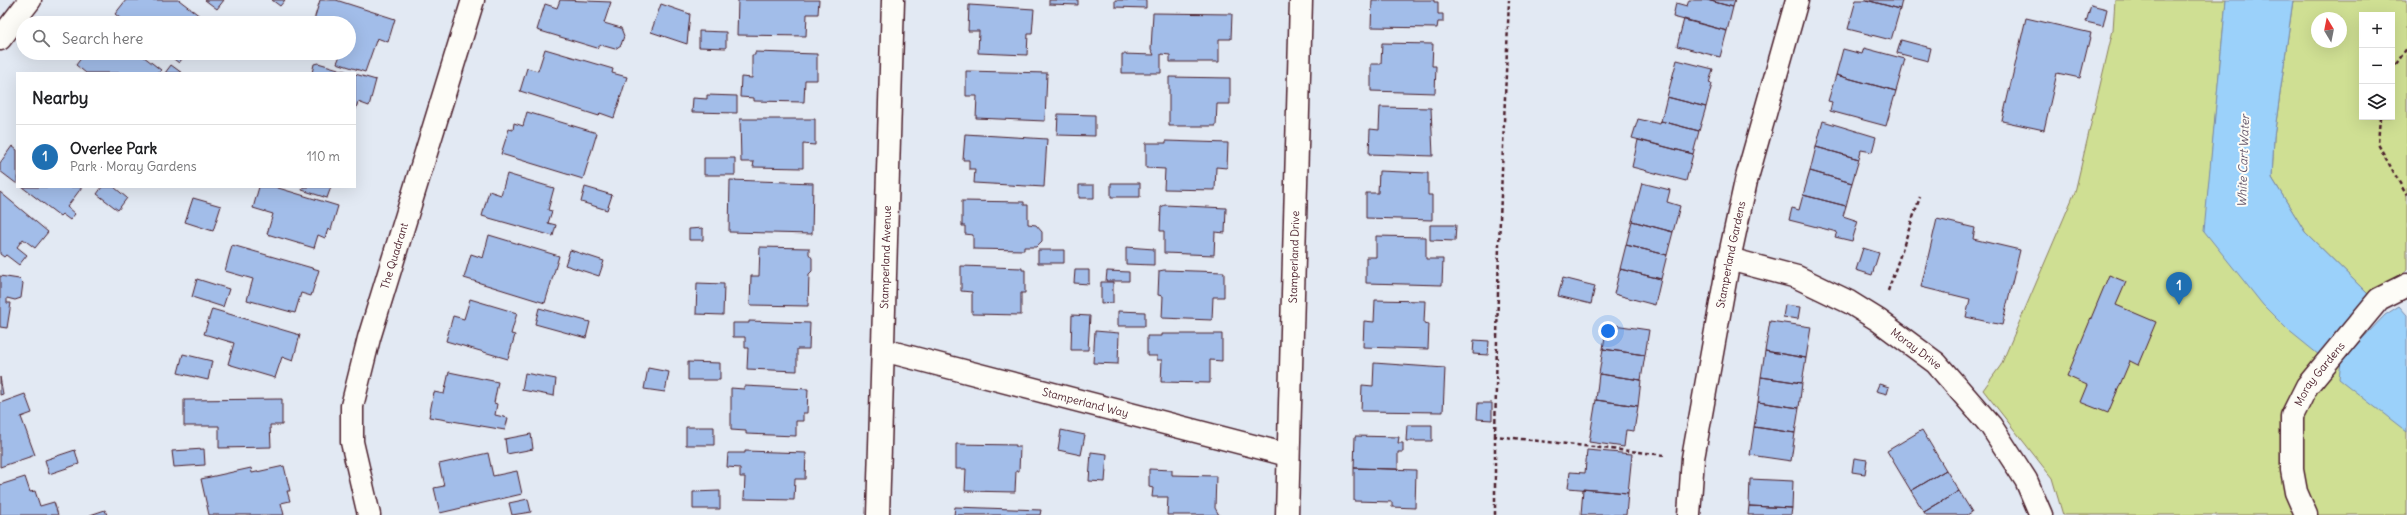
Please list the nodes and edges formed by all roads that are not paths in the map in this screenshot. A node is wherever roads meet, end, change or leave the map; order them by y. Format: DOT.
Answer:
graph roads {
  1 [pos="30,0"];
  2 [pos="473,0"];
  3 [pos="893,0"];
  4 [pos="1301,0"];
  5 [pos="1797,0"];
  6 [pos="18,16"];
  7 [pos="16,18"];
  8 [pos="0,39"];
  9 [pos="1729,259"];
  10 [pos="2407,285"];
  11 [pos="883,350"];
  12 [pos="1288,454"];
  13 [pos="370,515"];
  14 [pos="878,515"];
  15 [pos="1287,515"];
  16 [pos="1689,515"];
  17 [pos="2041,515"];
  18 [pos="2306,515"];
  1 -- 6 [label="street"];
  2 -- 13 [label="street, The Quadrant"];
  3 -- 11 [label="street, Stamperland Avenue"];
  4 -- 12 [label="street, Stamperland Drive"];
  5 -- 9 [label="street, Stamperland Gardens"];
  7 -- 8 [label="street"];
  9 -- 16 [label="street, Stamperland Gardens"];
  9 -- 17 [label="street, Moray Drive"];
  10 -- 18 [label="street, Moray Gardens"];
  11 -- 12 [label="street, Stamperland Way"];
  11 -- 14 [label="street, Stamperland Avenue"];
  12 -- 15 [label="street, Stamperland Drive"];
}
